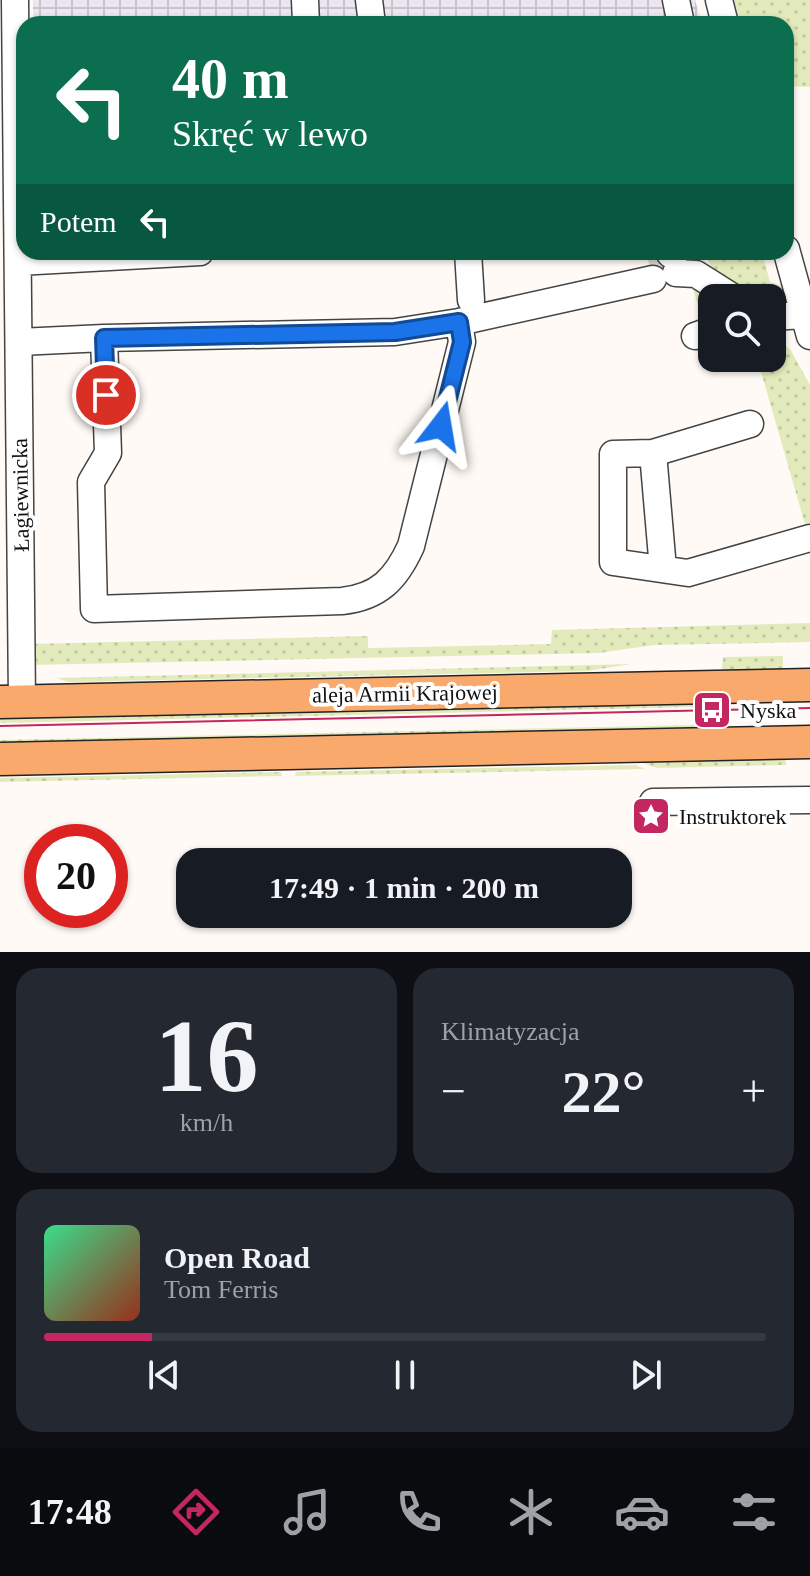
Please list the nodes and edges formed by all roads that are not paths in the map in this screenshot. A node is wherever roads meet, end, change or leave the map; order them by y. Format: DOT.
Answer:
graph roads {
  1 [pos="15,0"];
  2 [pos="9,168"];
  3 [pos="16,241"];
  4 [pos="54,260"];
  5 [pos="468,260"];
  6 [pos="792,260"];
  7 [pos="18,262"];
  8 [pos="673,263"];
  9 [pos="803,282"];
  10 [pos="710,284"];
  11 [pos="465,311"];
  12 [pos="786,321"];
  13 [pos="807,326"];
  14 [pos="104,338"];
  15 [pos="19,342"];
  16 [pos="750,424"];
  17 [pos="653,453"];
  18 [pos="10,468"];
  19 [pos="810,538"];
  20 [pos="663,569"];
  21 [pos="810,685"];
  22 [pos="11,702"];
  23 [pos="810,742"];
  24 [pos="0,759"];
  25 [pos="810,800"];
  26 [pos="653,802"];
  1 -- 2 [label="street, Łagiewnicka"];
  2 -- 3 [label="street, Łagiewnicka"];
  4 -- 7 [label="street"];
  5 -- 11 [label="street"];
  6 -- 9 [label="street"];
  7 -- 15 [label="street, Łagiewnicka"];
  8 -- 10 [label="street"];
  8 -- 11 [label="street"];
  9 -- 13 [label="street"];
  11 -- 14 [label="street"];
  11 -- 14 [label="street"];
  12 -- 13 [label="street"];
  14 -- 15 [label="street"];
  15 -- 18 [label="street, Łagiewnicka"];
  16 -- 17 [label="street"];
  17 -- 20 [label="street"];
  17 -- 20 [label="street"];
  18 -- 22 [label="street, Łagiewnicka"];
  19 -- 20 [label="street"];
  21 -- 22 [label="main road, aleja Armii Krajowej"];
  23 -- 24 [label="main road"];
  25 -- 26 [label="street"];
}
